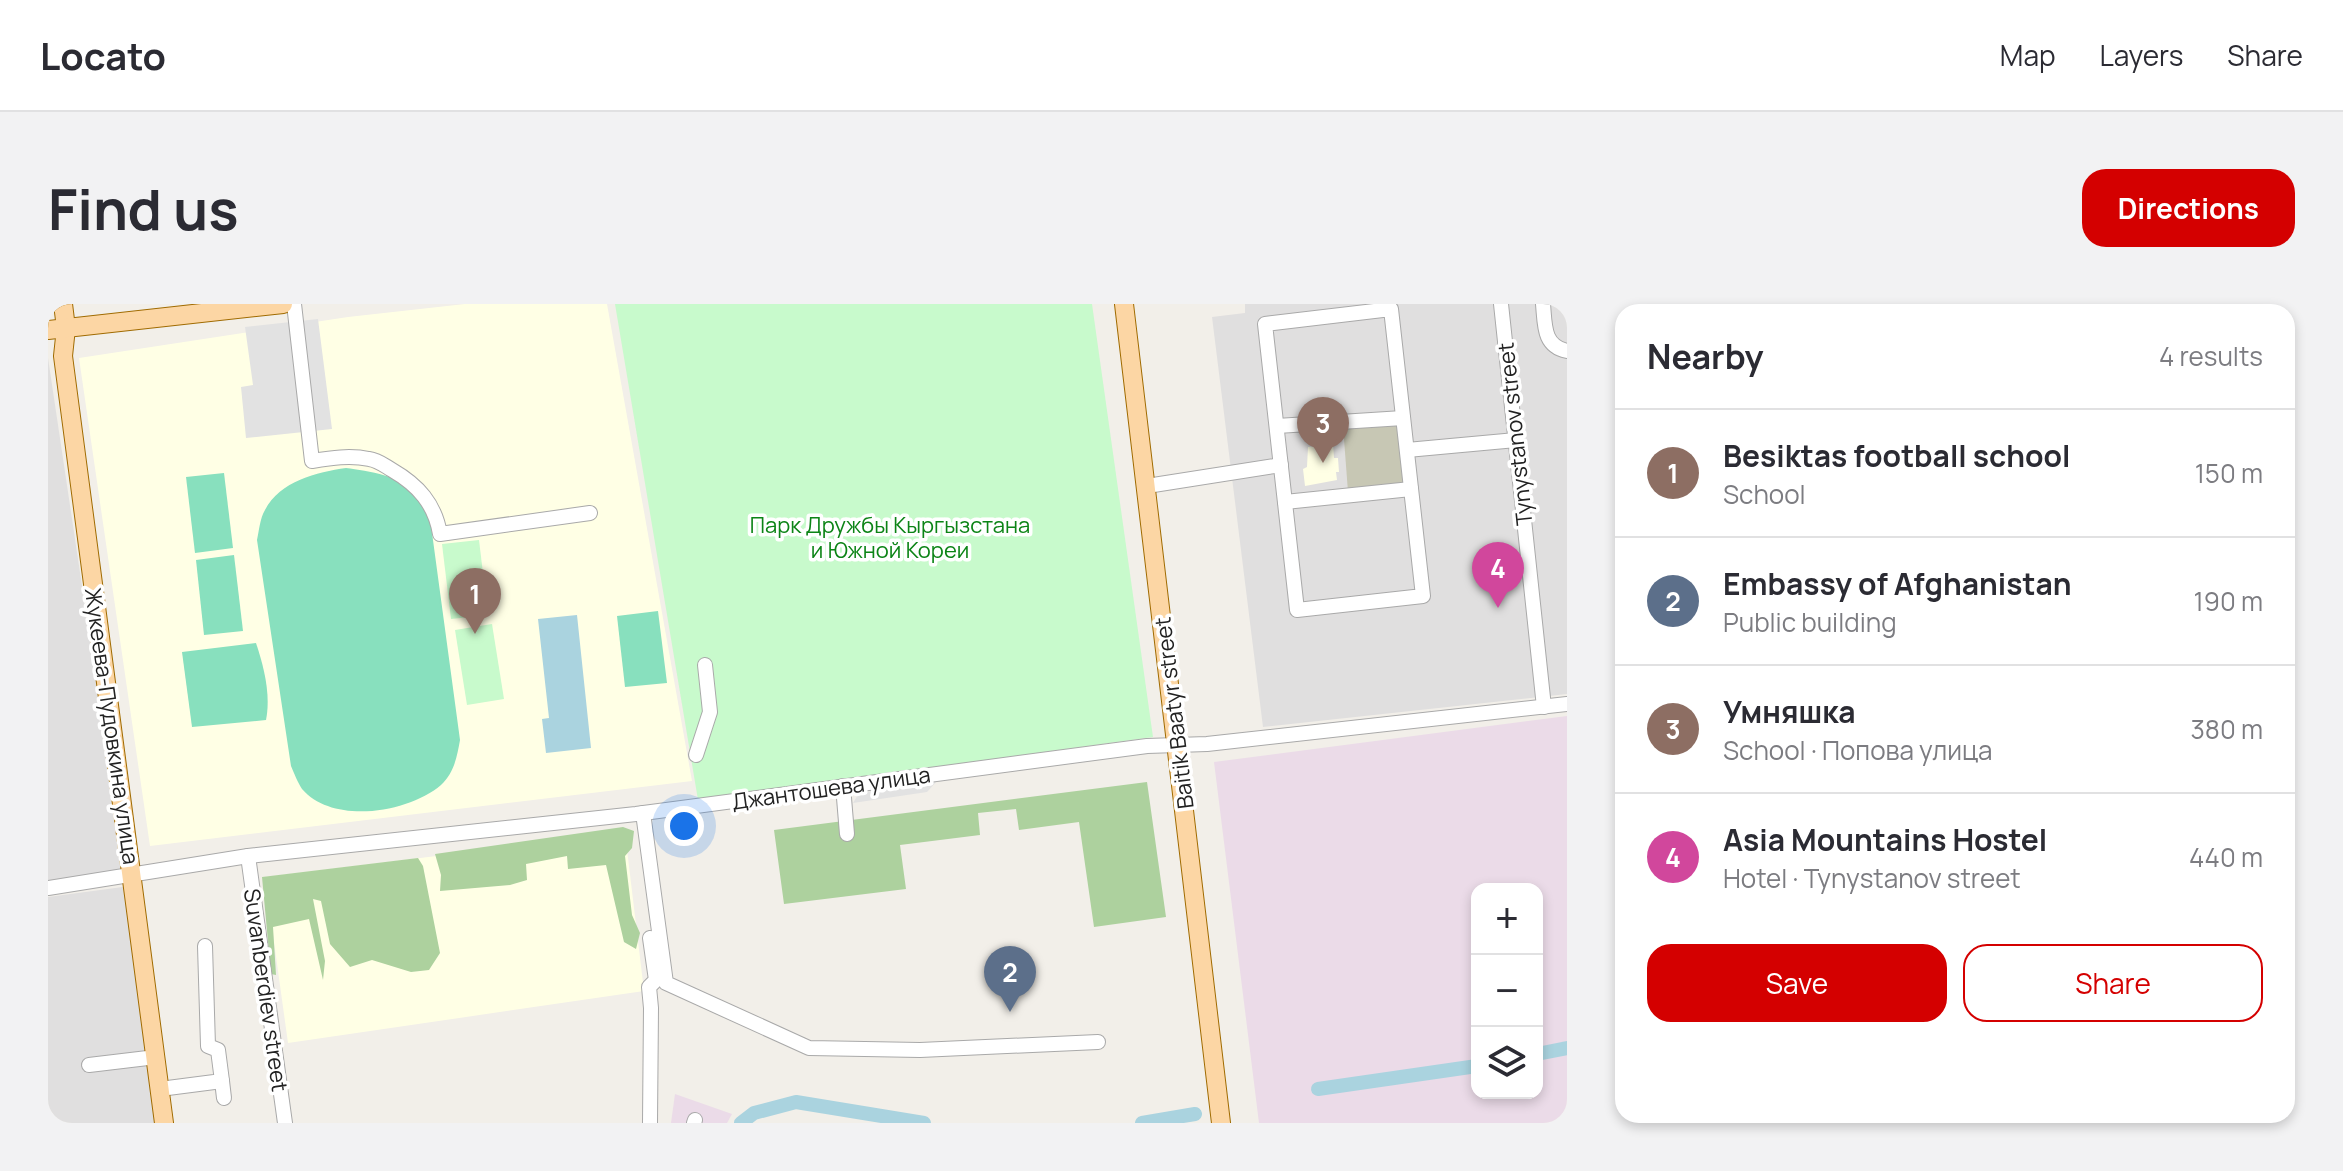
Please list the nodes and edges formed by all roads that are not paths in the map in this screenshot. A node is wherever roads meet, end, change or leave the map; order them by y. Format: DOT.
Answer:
graph roads {
  1 [pos="63,304"];
  2 [pos="283,304"];
  3 [pos="294,304"];
  4 [pos="1124,304"];
  5 [pos="1501,304"];
  6 [pos="1543,304"];
  7 [pos="57,329"];
  8 [pos="1567,351"];
  9 [pos="1403,418"];
  10 [pos="1277,426"];
  11 [pos="1516,440"];
  12 [pos="1407,450"];
  13 [pos="1281,465"];
  14 [pos="1147,486"];
  15 [pos="1411,489"];
  16 [pos="1285,502"];
  17 [pos="590,513"];
  18 [pos="705,665"];
  19 [pos="1567,704"];
  20 [pos="1544,707"];
  21 [pos="1178,745"];
  22 [pos="696,755"];
  23 [pos="843,786"];
  24 [pos="640,814"];
  25 [pos="847,834"];
  26 [pos="248,856"];
  27 [pos="133,876"];
  28 [pos="48,888"];
  29 [pos="205,946"];
  30 [pos="1098,1042"];
  31 [pos="156,1057"];
  32 [pos="89,1065"];
  33 [pos="222,1081"];
  34 [pos="160,1089"];
  35 [pos="224,1098"];
  36 [pos="164,1123"];
  37 [pos="285,1123"];
  38 [pos="650,1123"];
  39 [pos="1221,1123"];
  1 -- 7 [label="main road, Жукеева-Пудовкина улица"];
  2 -- 7 [label="main road"];
  3 -- 17 [label="street"];
  4 -- 14 [label="main road, Baitik Baatyr street"];
  5 -- 11 [label="street, Tynystanov street"];
  6 -- 8 [label="street"];
  7 -- 27 [label="main road, Жукеева-Пудовкина улица"];
  9 -- 10 [label="street"];
  9 -- 10 [label="street"];
  9 -- 12 [label="street"];
  10 -- 13 [label="street"];
  11 -- 12 [label="street"];
  11 -- 20 [label="street, Tynystanov street"];
  12 -- 15 [label="street"];
  13 -- 14 [label="street"];
  13 -- 16 [label="street"];
  14 -- 21 [label="main road, Baitik Baatyr street"];
  15 -- 16 [label="street"];
  15 -- 16 [label="street"];
  18 -- 22 [label="street"];
  19 -- 20 [label="street, Джантошева улица"];
  20 -- 21 [label="street, Джантошева улица"];
  21 -- 23 [label="street, Джантошева улица"];
  21 -- 39 [label="main road, Baitik Baatyr street"];
  23 -- 24 [label="street, Джантошева улица"];
  23 -- 25 [label="street"];
  24 -- 26 [label="street, Джантошева улица"];
  24 -- 30 [label="street"];
  24 -- 38 [label="street"];
  26 -- 27 [label="street, Джантошева улица"];
  26 -- 37 [label="street, Suvanberdiev street"];
  27 -- 28 [label="street, Джантошева улица"];
  27 -- 31 [label="main road, Жукеева-Пудовкина улица"];
  29 -- 33 [label="street"];
  31 -- 32 [label="street"];
  31 -- 34 [label="main road, Жукеева-Пудовкина улица"];
  33 -- 34 [label="street"];
  33 -- 35 [label="street"];
  34 -- 36 [label="main road, Жукеева-Пудовкина улица"];
}
